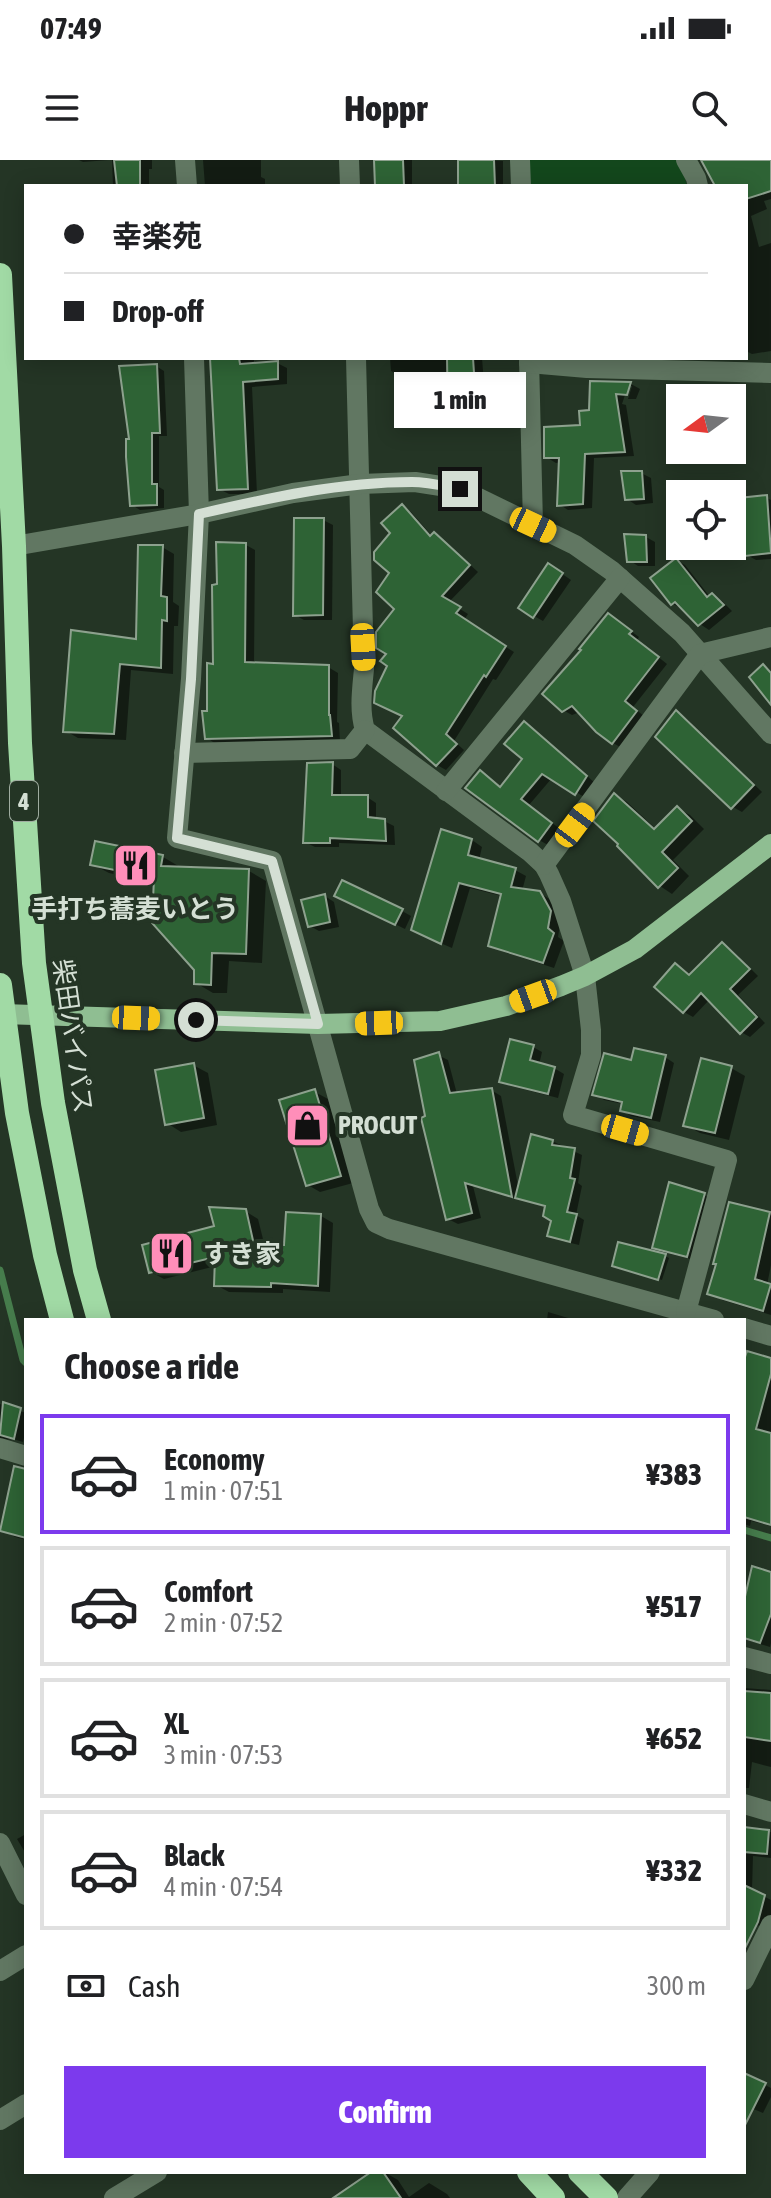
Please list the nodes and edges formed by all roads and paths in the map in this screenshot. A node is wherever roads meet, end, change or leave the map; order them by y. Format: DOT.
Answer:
graph roads {
  1 [pos="185,160"];
  2 [pos="349,160"];
  3 [pos="520,160"];
  4 [pos="686,160"];
  5 [pos="187,184"];
  6 [pos="350,184"];
  7 [pos="521,184"];
  8 [pos="698,184"];
  9 [pos="0,275"];
  10 [pos="194,360"];
  11 [pos="356,360"];
  12 [pos="529,360"];
  13 [pos="728,365"];
  14 [pos="771,373"];
  15 [pos="360,484"];
  16 [pos="199,514"];
  17 [pos="533,525"];
  18 [pos="14,546"];
  19 [pos="620,578"];
  20 [pos="771,637"];
  21 [pos="700,654"];
  22 [pos="365,730"];
  23 [pos="771,734"];
  24 [pos="184,753"];
  25 [pos="446,791"];
  26 [pos="771,844"];
  27 [pos="544,865"];
  28 [pos="585,976"];
  29 [pos="0,985"];
  30 [pos="1,1014"];
  31 [pos="41,1015"];
  32 [pos="318,1024"];
  33 [pos="686,1312"];
  34 [pos="61,1318"];
  35 [pos="98,1318"];
  36 [pos="707,1318"];
  37 [pos="746,1329"];
  38 [pos="771,1336"];
  39 [pos="0,1448"];
  40 [pos="24,1455"];
  41 [pos="746,1658"];
  42 [pos="771,1664"];
  43 [pos="746,1805"];
  44 [pos="771,1812"];
  45 [pos="0,1843"];
  46 [pos="24,1891"];
  47 [pos="771,1925"];
  48 [pos="24,1956"];
  49 [pos="0,1971"];
  50 [pos="746,1976"];
  51 [pos="24,2105"];
  52 [pos="0,2120"];
  53 [pos="154,2174"];
  54 [pos="531,2174"];
  55 [pos="582,2174"];
  56 [pos="648,2174"];
  57 [pos="114,2198"];
  58 [pos="553,2198"];
  59 [pos="606,2198"];
  60 [pos="627,2198"];
  1 -- 5 [label="street"];
  2 -- 6 [label="street"];
  3 -- 7 [label="street"];
  4 -- 8 [label="street"];
  9 -- 18 [label="highway, 柴田バイパス / 4"];
  10 -- 16 [label="street"];
  11 -- 15 [label="street"];
  12 -- 13 [label="street"];
  12 -- 17 [label="street"];
  13 -- 14 [label="street"];
  15 -- 16 [label="street"];
  15 -- 17 [label="street"];
  15 -- 22 [label="street"];
  16 -- 18 [label="street"];
  16 -- 24 [label="street"];
  17 -- 19 [label="street"];
  18 -- 31 [label="highway, 柴田バイパス / 4"];
  19 -- 21 [label="street"];
  19 -- 25 [label="street"];
  20 -- 21 [label="street"];
  21 -- 23 [label="street"];
  21 -- 27 [label="street"];
  22 -- 24 [label="street"];
  22 -- 25 [label="street"];
  24 -- 32 [label="street"];
  25 -- 27 [label="street"];
  26 -- 28 [label="main road"];
  27 -- 28 [label="street"];
  28 -- 32 [label="main road"];
  28 -- 33 [label="street"];
  29 -- 30 [label="highway"];
  30 -- 31 [label="main road"];
  30 -- 34 [label="highway"];
  31 -- 32 [label="main road"];
  31 -- 35 [label="highway, 柴田バイパス / 4"];
  32 -- 33 [label="street"];
  33 -- 36 [label="street"];
  37 -- 38 [label="street"];
  39 -- 40 [label="street"];
  41 -- 42 [label="street"];
  43 -- 44 [label="street"];
  45 -- 46 [label="street"];
  47 -- 50 [label="street"];
  48 -- 49 [label="street"];
  51 -- 52 [label="street"];
  53 -- 57 [label="street"];
  54 -- 58 [label="highway"];
  55 -- 59 [label="highway"];
  56 -- 60 [label="street"];
}
